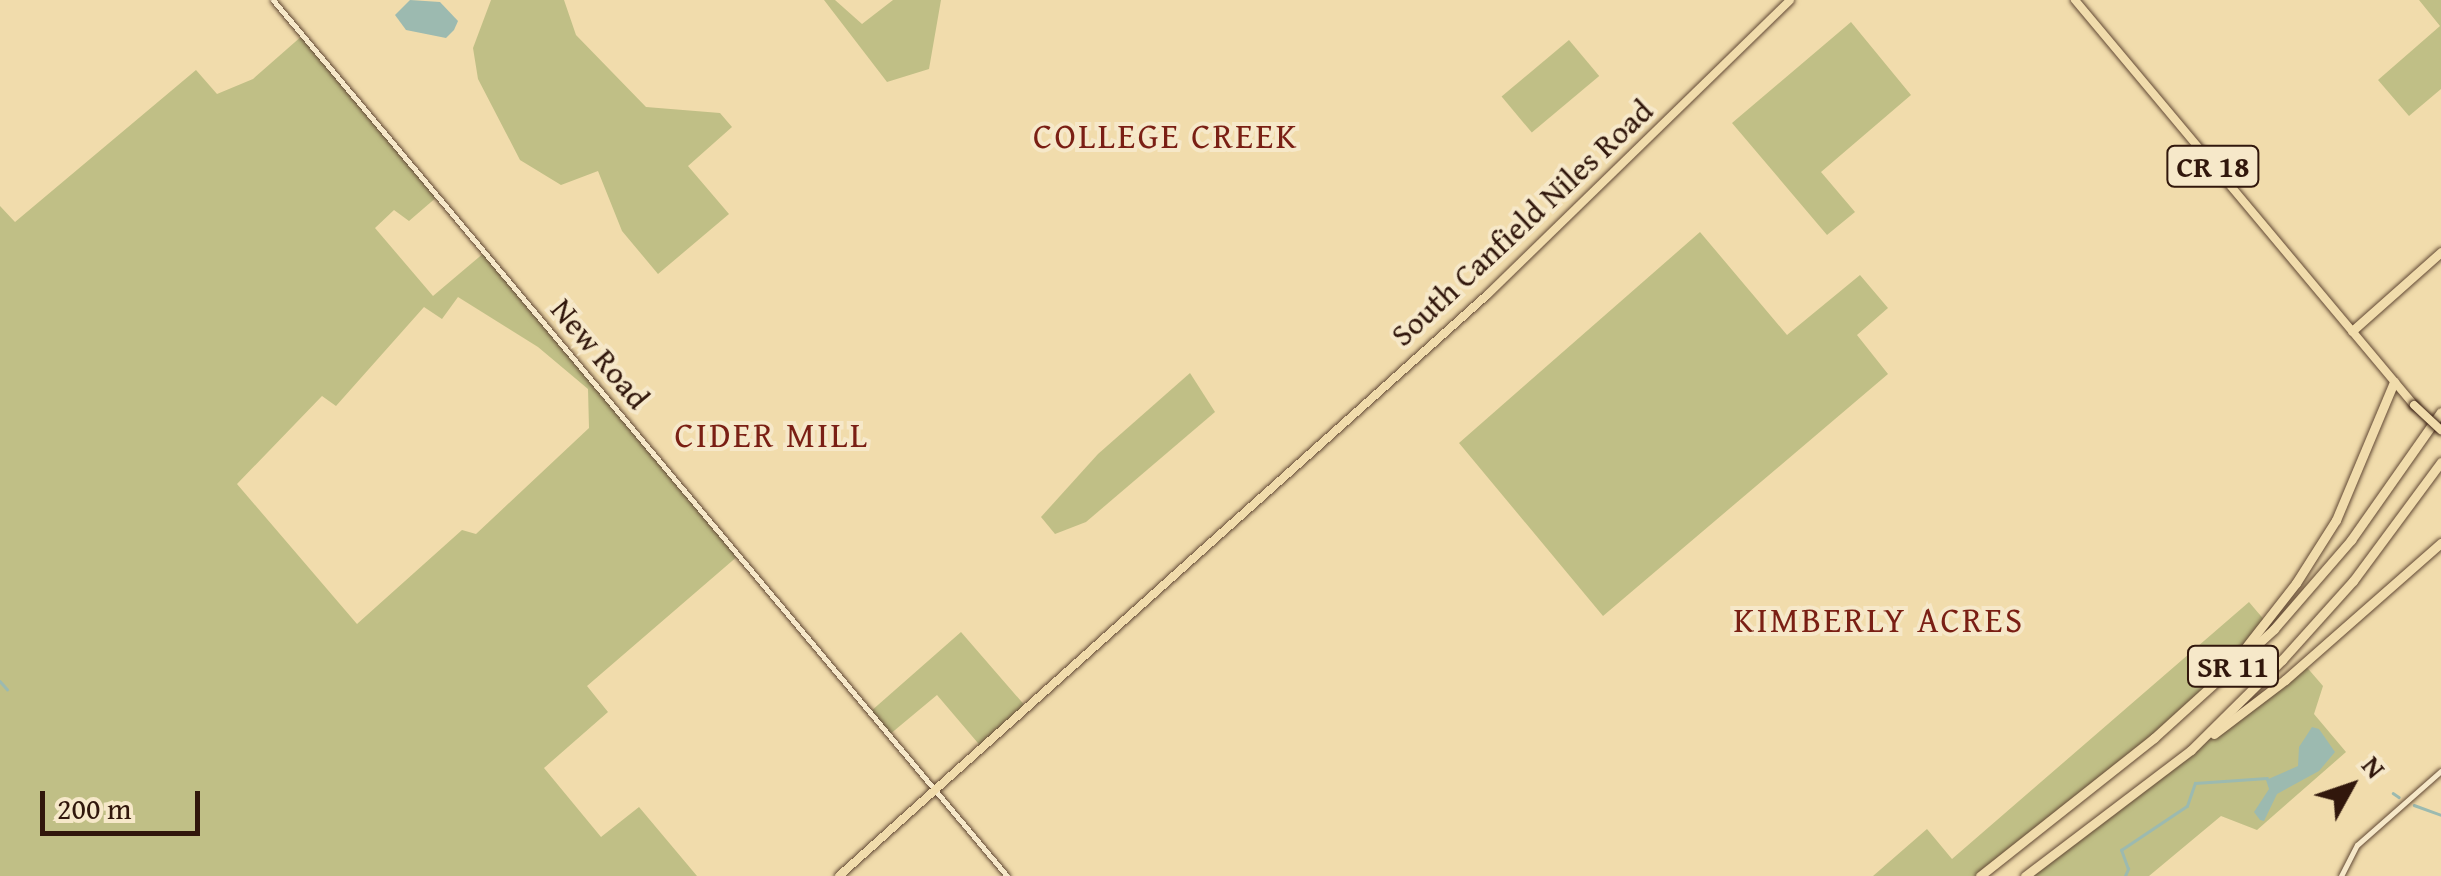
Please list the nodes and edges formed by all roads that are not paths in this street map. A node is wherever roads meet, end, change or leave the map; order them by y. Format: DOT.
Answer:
graph roads {
  1 [pos="273,0"];
  2 [pos="1790,0"];
  3 [pos="2075,0"];
  4 [pos="2441,252"];
  5 [pos="2352,331"];
  6 [pos="2394,382"];
  7 [pos="2441,412"];
  8 [pos="2441,430"];
  9 [pos="2441,462"];
  10 [pos="2441,544"];
  11 [pos="2226,672"];
  12 [pos="2191,750"];
  13 [pos="2441,771"];
  14 [pos="936,791"];
  15 [pos="839,876"];
  16 [pos="1007,876"];
  17 [pos="1980,876"];
  18 [pos="2026,876"];
  19 [pos="2341,876"];
  1 -- 14 [label="street, New Road"];
  2 -- 14 [label="main road, South Canfield Niles Road"];
  3 -- 5 [label="main road, CR 18"];
  4 -- 5 [label="highway"];
  5 -- 6 [label="main road, CR 18"];
  6 -- 8 [label="main road, CR 18, bridge"];
  6 -- 11 [label="highway"];
  7 -- 11 [label="highway, SR 11"];
  9 -- 12 [label="highway, SR 11"];
  10 -- 12 [label="highway"];
  11 -- 17 [label="highway, SR 11"];
  12 -- 18 [label="highway, SR 11"];
  13 -- 19 [label="street"];
  14 -- 15 [label="main road"];
  14 -- 16 [label="street, New Road"];
}
